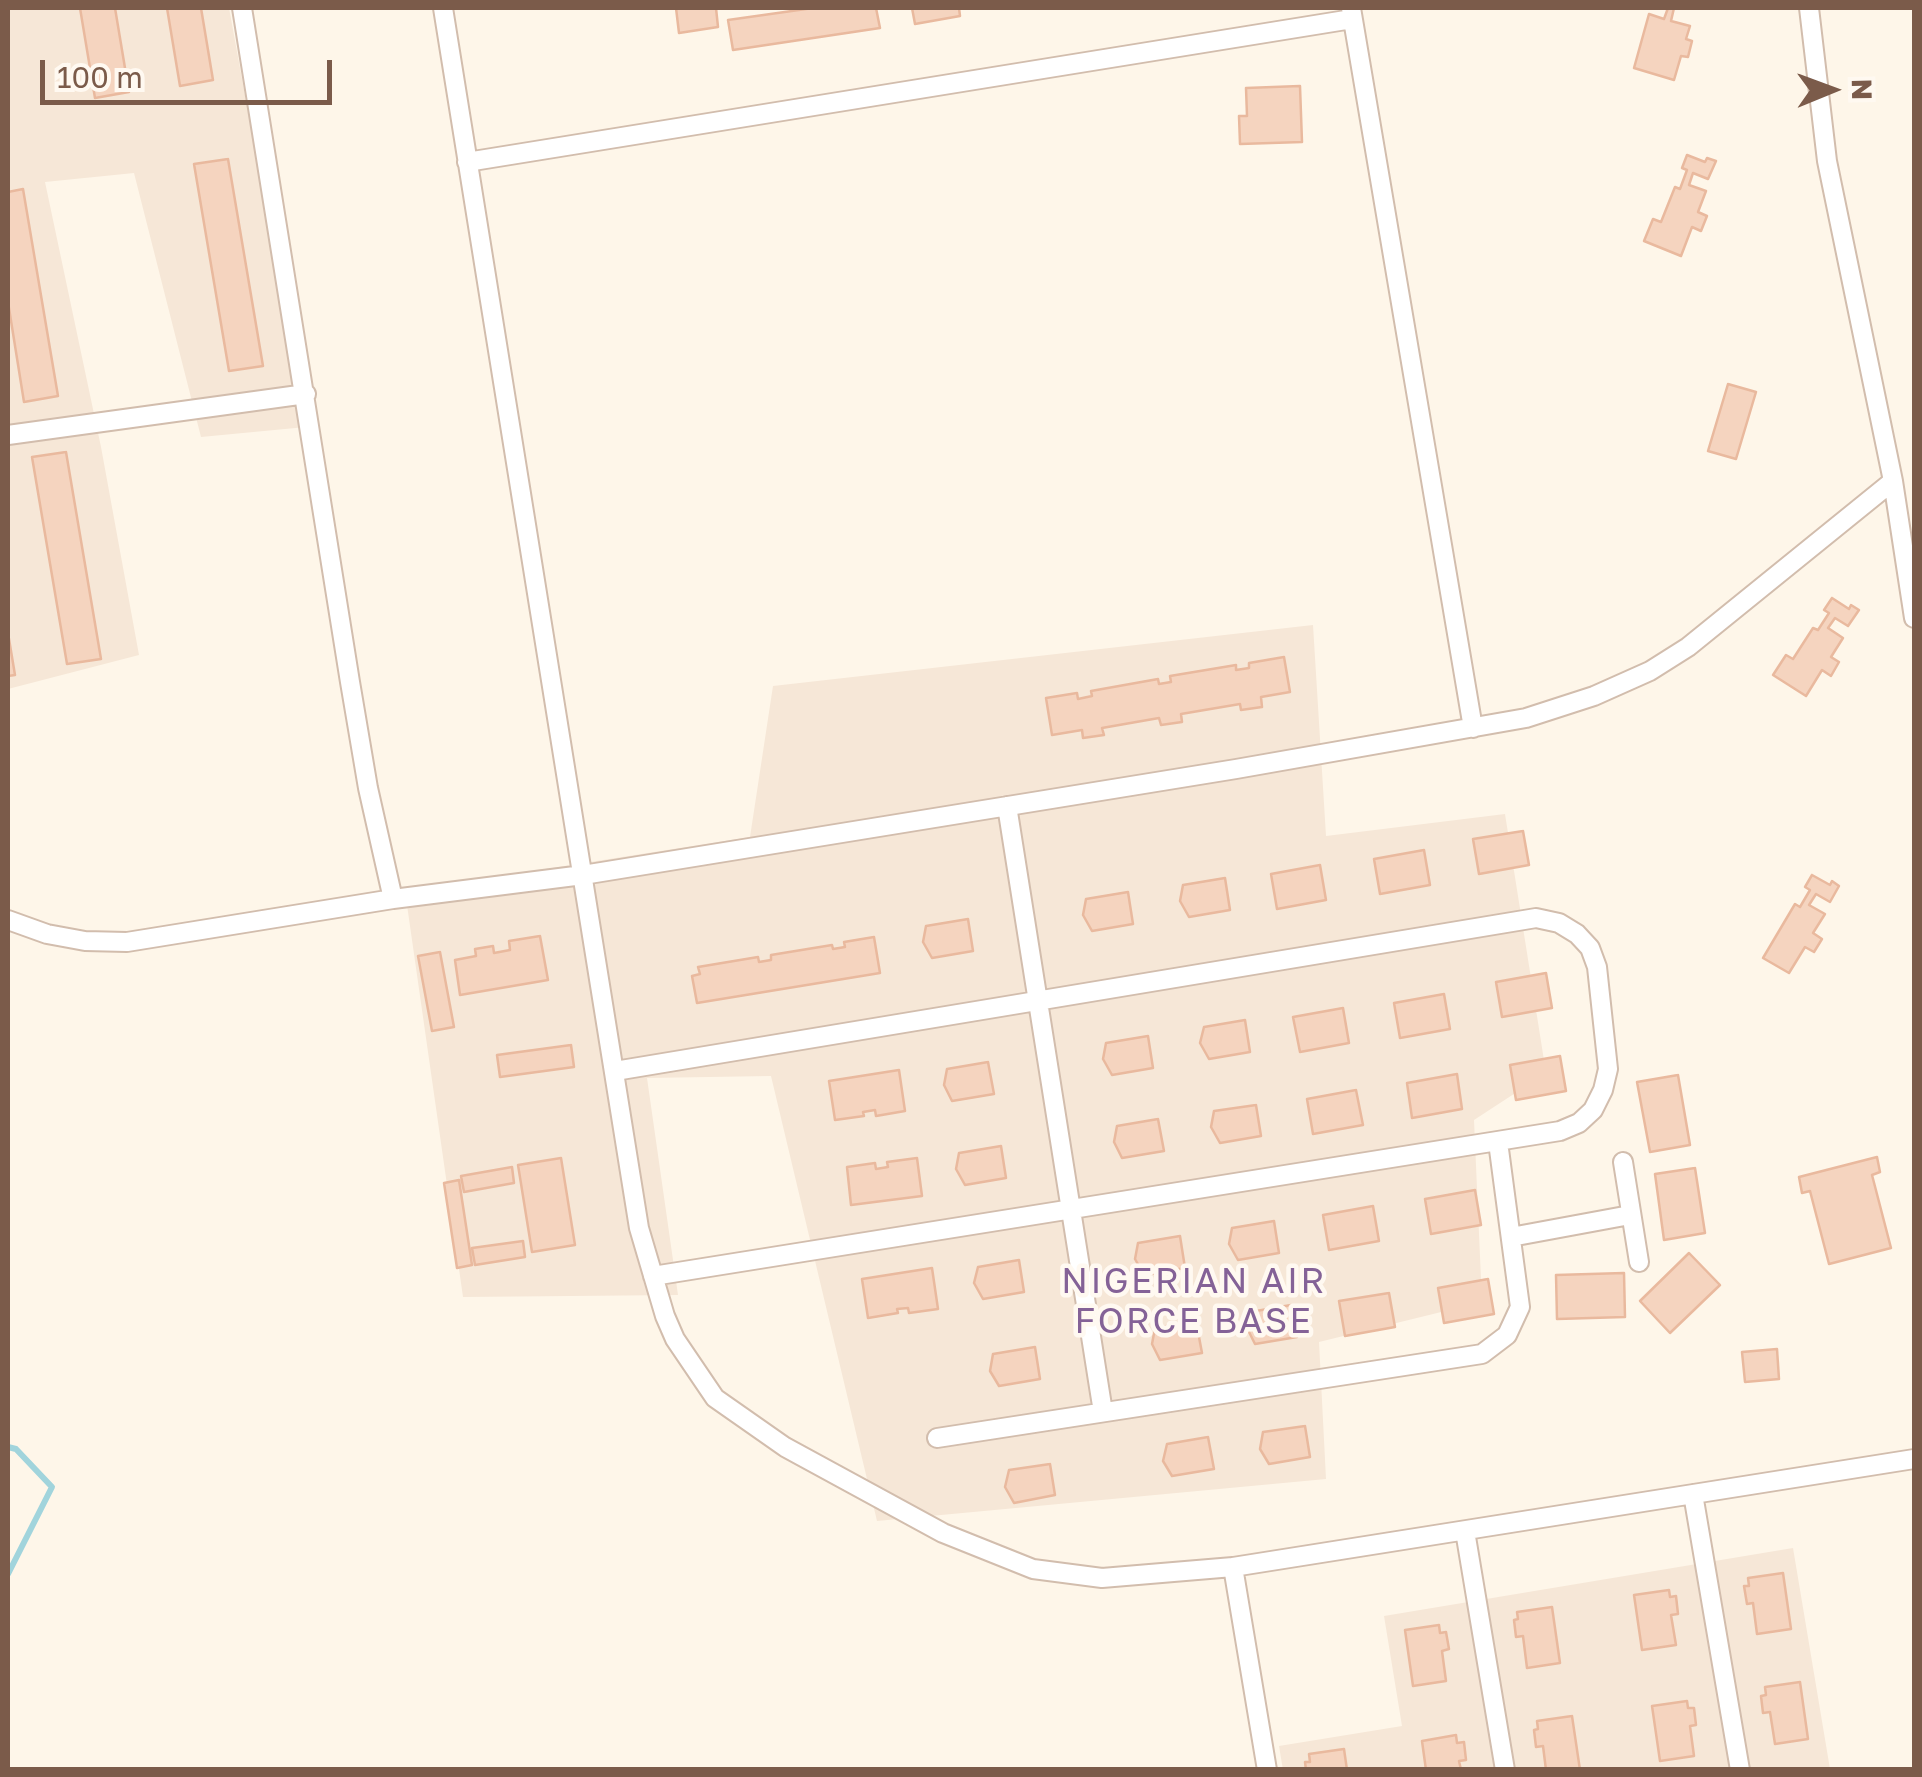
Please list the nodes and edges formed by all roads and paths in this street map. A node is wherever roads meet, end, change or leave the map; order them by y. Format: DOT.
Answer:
graph roads {
  1 [pos="242,8"];
  2 [pos="443,8"];
  3 [pos="1813,12"];
  4 [pos="1351,14"];
  5 [pos="467,162"];
  6 [pos="306,394"];
  7 [pos="8,435"];
  8 [pos="1893,481"];
  9 [pos="1914,618"];
  10 [pos="1472,728"];
  11 [pos="1007,806"];
  12 [pos="584,875"];
  13 [pos="394,899"];
  14 [pos="8,920"];
  15 [pos="1039,1000"];
  16 [pos="615,1071"];
  17 [pos="1498,1142"];
  18 [pos="1624,1162"];
  19 [pos="1073,1209"];
  20 [pos="1630,1215"];
  21 [pos="1511,1237"];
  22 [pos="1638,1262"];
  23 [pos="653,1276"];
  24 [pos="1103,1412"];
  25 [pos="937,1438"];
  26 [pos="1914,1459"];
  27 [pos="1693,1494"];
  28 [pos="1464,1530"];
  29 [pos="1233,1567"];
  30 [pos="1266,1770"];
  31 [pos="1505,1770"];
  32 [pos="1740,1770"];
  1 -- 6 [label="street"];
  2 -- 5 [label="street"];
  3 -- 8 [label="street"];
  4 -- 5 [label="street"];
  4 -- 10 [label="street"];
  5 -- 12 [label="street"];
  6 -- 7 [label="street"];
  6 -- 13 [label="street"];
  8 -- 9 [label="street"];
  8 -- 10 [label="street"];
  10 -- 11 [label="street"];
  11 -- 12 [label="street"];
  11 -- 15 [label="street"];
  12 -- 13 [label="street"];
  12 -- 16 [label="street"];
  13 -- 14 [label="street"];
  15 -- 16 [label="street"];
  15 -- 17 [label="street"];
  15 -- 19 [label="street"];
  16 -- 23 [label="street"];
  17 -- 19 [label="street"];
  17 -- 21 [label="street"];
  18 -- 20 [label="street"];
  19 -- 23 [label="street"];
  19 -- 24 [label="street"];
  20 -- 21 [label="street"];
  20 -- 22 [label="street"];
  21 -- 24 [label="street"];
  23 -- 29 [label="street"];
  24 -- 25 [label="street"];
  26 -- 27 [label="street"];
  27 -- 28 [label="street"];
  27 -- 32 [label="street"];
  28 -- 29 [label="street"];
  28 -- 31 [label="street"];
  29 -- 30 [label="street"];
}
